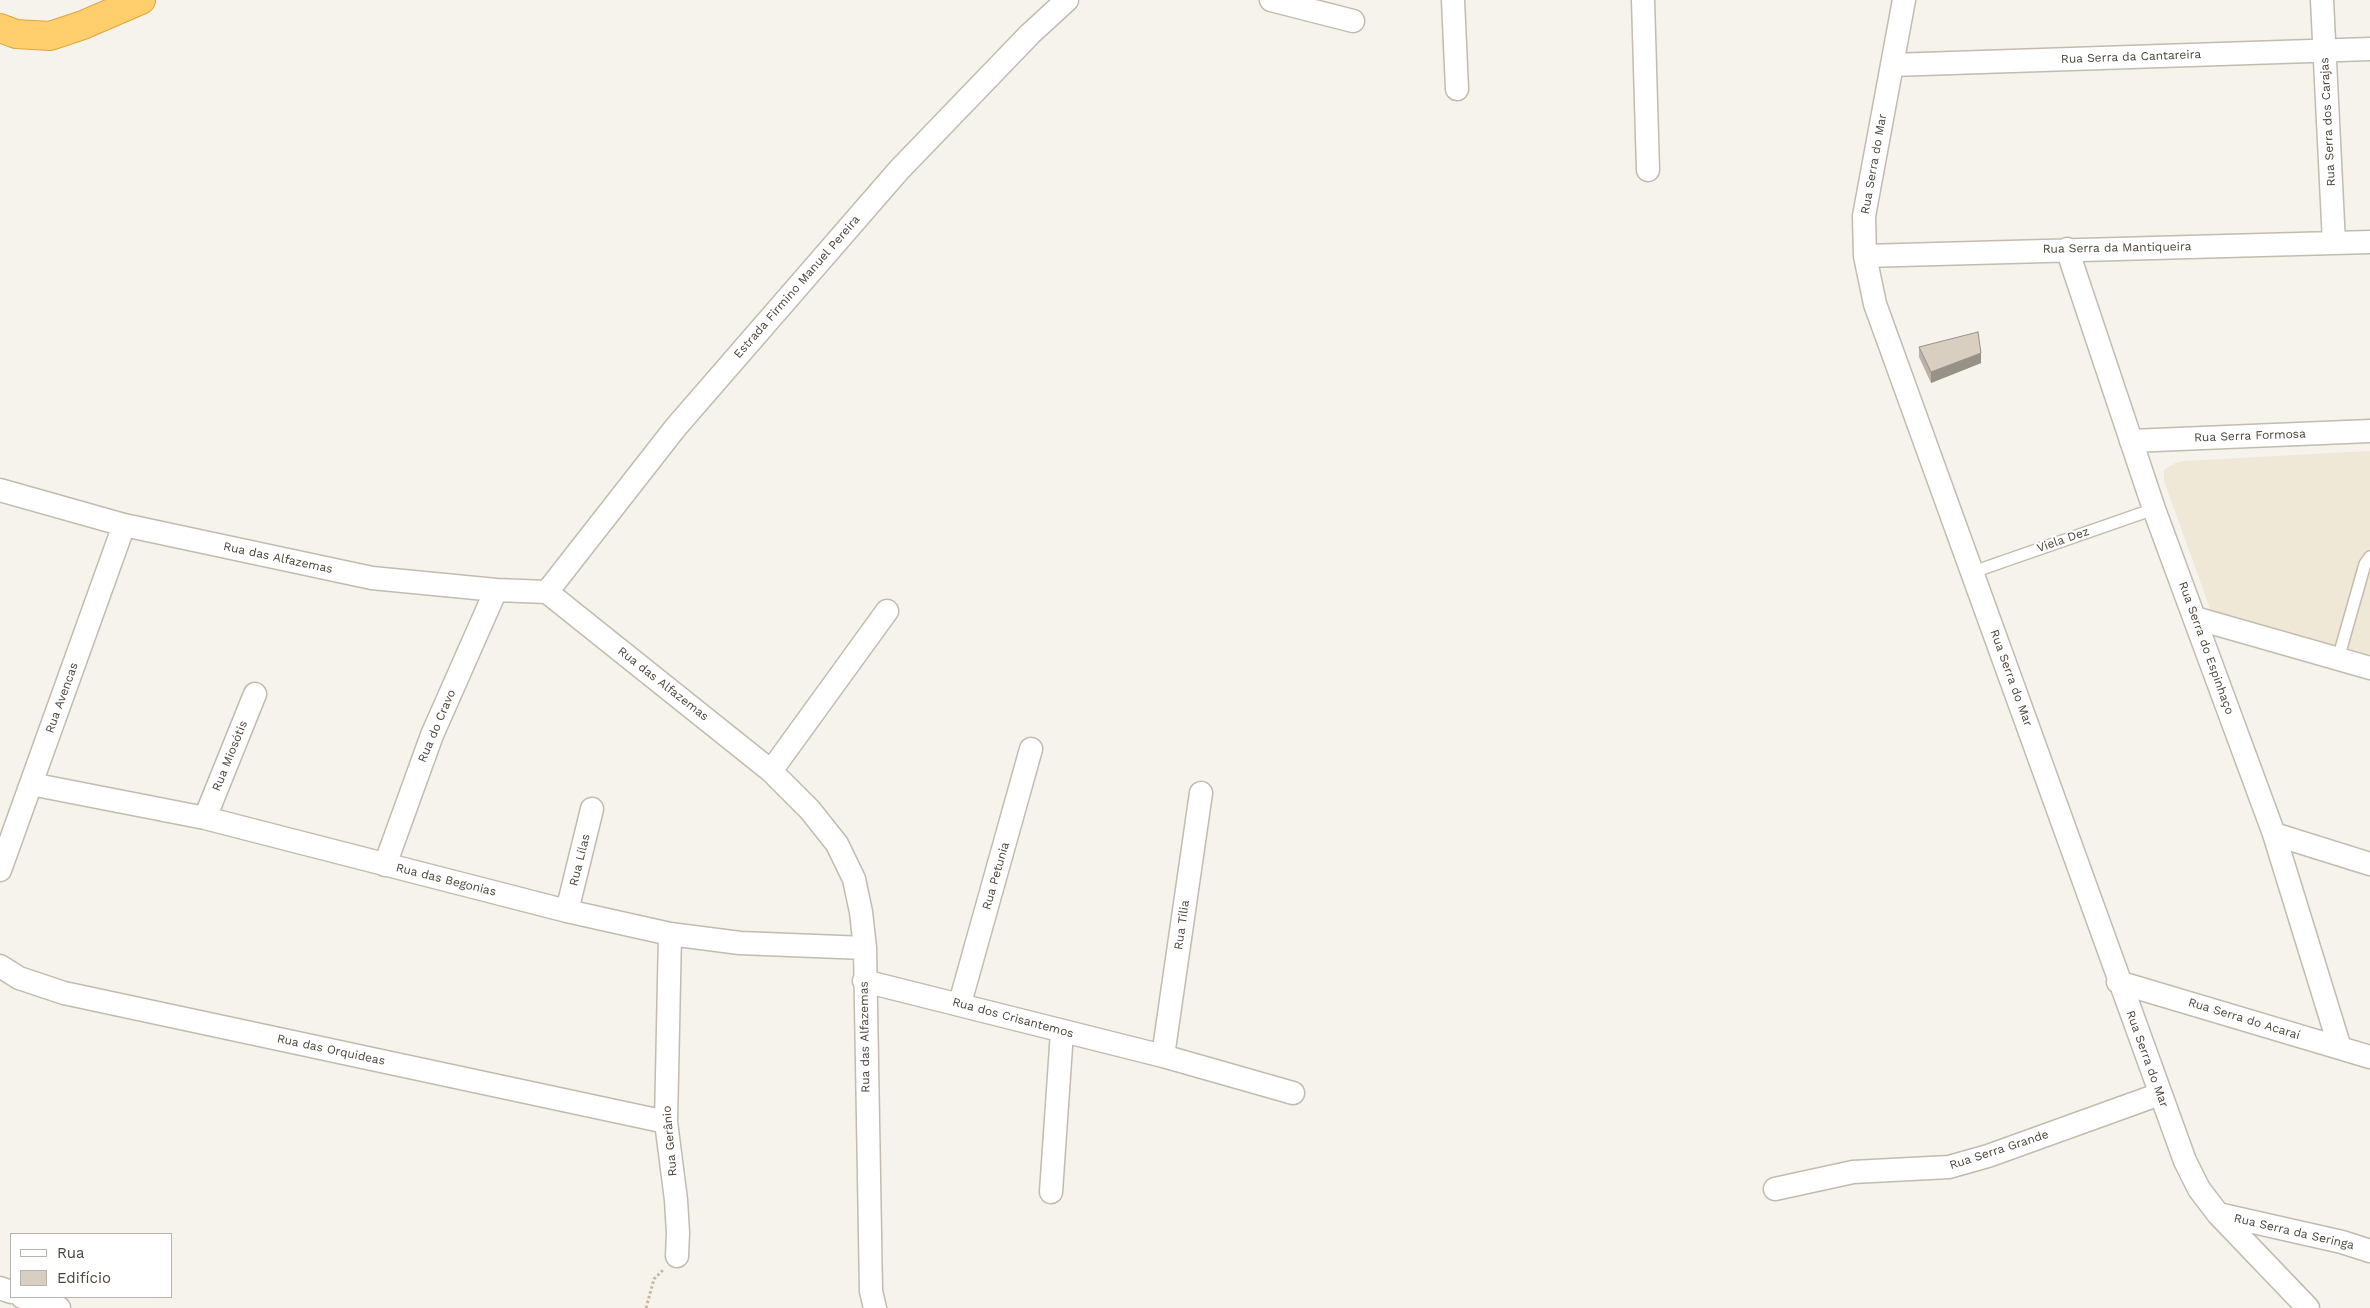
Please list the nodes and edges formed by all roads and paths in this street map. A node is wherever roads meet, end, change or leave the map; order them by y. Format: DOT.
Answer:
graph roads {
  1 [pos="141,0"];
  2 [pos="1067,0"];
  3 [pos="1271,0"];
  4 [pos="1453,0"];
  5 [pos="1643,0"];
  6 [pos="1904,0"];
  7 [pos="2322,0"];
  8 [pos="1353,21"];
  9 [pos="0,28"];
  10 [pos="2370,50"];
  11 [pos="2324,51"];
  12 [pos="1892,65"];
  13 [pos="1457,90"];
  14 [pos="1648,170"];
  15 [pos="2370,242"];
  16 [pos="2334,243"];
  17 [pos="2067,249"];
  18 [pos="1865,256"];
  19 [pos="2370,431"];
  20 [pos="2131,441"];
  21 [pos="0,490"];
  22 [pos="2154,509"];
  23 [pos="124,525"];
  24 [pos="2370,557"];
  25 [pos="1973,572"];
  26 [pos="496,590"];
  27 [pos="547,592"];
  28 [pos="887,611"];
  29 [pos="2195,618"];
  30 [pos="2338,659"];
  31 [pos="2370,668"];
  32 [pos="255,694"];
  33 [pos="1031,749"];
  34 [pos="772,771"];
  35 [pos="31,784"];
  36 [pos="1201,793"];
  37 [pos="592,809"];
  38 [pos="205,818"];
  39 [pos="2274,834"];
  40 [pos="2370,864"];
  41 [pos="385,865"];
  42 [pos="0,870"];
  43 [pos="567,911"];
  44 [pos="670,934"];
  45 [pos="865,948"];
  46 [pos="0,966"];
  47 [pos="864,981"];
  48 [pos="2118,982"];
  49 [pos="960,1003"];
  50 [pos="1062,1032"];
  51 [pos="2340,1048"];
  52 [pos="1163,1056"];
  53 [pos="2370,1057"];
  54 [pos="1293,1093"];
  55 [pos="2160,1094"];
  56 [pos="666,1122"];
  57 [pos="1774,1189"];
  58 [pos="1051,1192"];
  59 [pos="2218,1214"];
  60 [pos="2370,1252"];
  61 [pos="677,1256"];
  62 [pos="25,1298"];
  63 [pos="59,1308"];
  64 [pos="646,1308"];
  65 [pos="875,1308"];
  66 [pos="2308,1308"];
  1 -- 9 [label="highway"];
  2 -- 27 [label="street, Estrada Firmino Manuel Pereira"];
  3 -- 8 [label="street"];
  4 -- 13 [label="street"];
  5 -- 14 [label="street"];
  6 -- 12 [label="street, Rua Serra do Mar"];
  7 -- 11 [label="street, Rua Serra dos Carajas"];
  10 -- 11 [label="street, Rua Serra da Cantareira"];
  11 -- 12 [label="street, Rua Serra da Cantareira"];
  11 -- 16 [label="street, Rua Serra dos Carajas"];
  12 -- 18 [label="street, Rua Serra do Mar"];
  15 -- 16 [label="street, Rua Serra da Mantiqueira"];
  16 -- 17 [label="street, Rua Serra da Mantiqueira"];
  17 -- 18 [label="street, Rua Serra da Mantiqueira"];
  17 -- 20 [label="street, Rua Serra do Espinhaço"];
  18 -- 25 [label="street, Rua Serra do Mar"];
  19 -- 20 [label="street, Rua Serra Formosa"];
  20 -- 22 [label="street, Rua Serra do Espinhaço"];
  21 -- 23 [label="street, Rua das Alfazemas"];
  22 -- 25 [label="lane, Viela Dez"];
  22 -- 29 [label="street, Rua Serra do Espinhaço"];
  23 -- 26 [label="street, Rua das Alfazemas"];
  23 -- 35 [label="street, Rua Avencas"];
  24 -- 30 [label="lane"];
  25 -- 48 [label="street, Rua Serra do Mar"];
  26 -- 27 [label="street, Rua das Alfazemas"];
  26 -- 41 [label="street, Rua do Cravo"];
  27 -- 34 [label="street, Rua das Alfazemas"];
  28 -- 34 [label="street"];
  29 -- 30 [label="street"];
  29 -- 39 [label="street, Rua Serra do Espinhaço"];
  30 -- 31 [label="street"];
  32 -- 38 [label="street, Rua Miosótis"];
  33 -- 49 [label="street, Rua Petunia"];
  34 -- 45 [label="street, Rua das Alfazemas"];
  35 -- 38 [label="street, Rua das Begonias"];
  35 -- 42 [label="street, Rua Avencas"];
  36 -- 52 [label="street, Rua Tília"];
  37 -- 43 [label="street, Rua Lílas"];
  38 -- 41 [label="street, Rua das Begonias"];
  39 -- 40 [label="street"];
  39 -- 51 [label="street, Rua Serra do Espinhaço"];
  41 -- 43 [label="street, Rua das Begonias"];
  43 -- 44 [label="street, Rua das Begonias"];
  44 -- 45 [label="street, Rua das Begonias"];
  44 -- 56 [label="street, Rua Gerânio"];
  45 -- 47 [label="street, Rua das Alfazemas"];
  46 -- 56 [label="street, Rua das Orquideas"];
  47 -- 49 [label="street, Rua dos Crisantemos"];
  47 -- 65 [label="street, Rua das Alfazemas"];
  48 -- 51 [label="street, Rua Serra do Acaraí"];
  48 -- 55 [label="street, Rua Serra do Mar"];
  49 -- 50 [label="street, Rua dos Crisantemos"];
  50 -- 52 [label="street, Rua dos Crisantemos"];
  50 -- 58 [label="street"];
  51 -- 53 [label="street, Rua Serra do Acaraí"];
  52 -- 54 [label="street, Rua dos Crisantemos"];
  55 -- 57 [label="street, Rua Serra Grande"];
  55 -- 59 [label="street, Rua Serra do Mar"];
  56 -- 61 [label="street, Rua Gerânio"];
  59 -- 60 [label="street, Rua Serra da Seringa"];
  59 -- 66 [label="street, Rua Serra do Mar"];
  61 -- 64 [label="path"];
  62 -- 63 [label="street"];
}
